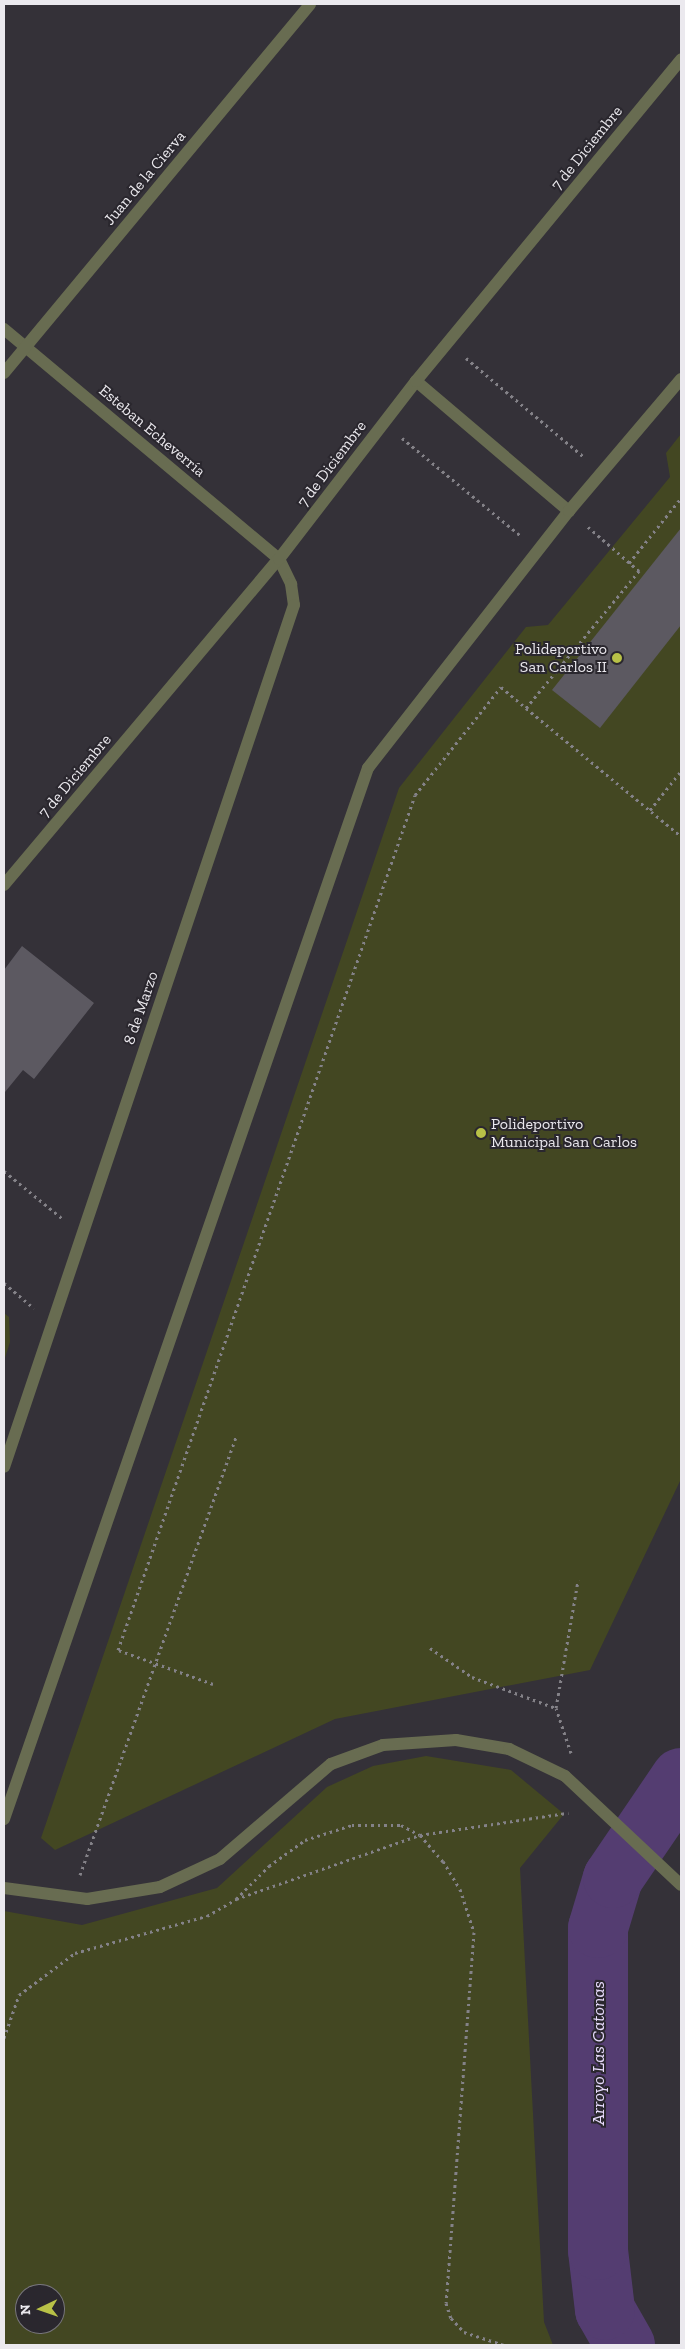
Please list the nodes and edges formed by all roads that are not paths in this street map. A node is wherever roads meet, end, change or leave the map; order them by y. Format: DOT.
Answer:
graph roads {
  1 [pos="310,4"];
  2 [pos="681,59"];
  3 [pos="4,329"];
  4 [pos="26,347"];
  5 [pos="4,374"];
  6 [pos="681,379"];
  7 [pos="416,381"];
  8 [pos="569,511"];
  9 [pos="279,559"];
  10 [pos="4,885"];
  11 [pos="4,1467"];
  12 [pos="4,1819"];
  13 [pos="681,1885"];
  14 [pos="4,1888"];
  1 -- 4 [label="street, Juan de la Cierva"];
  2 -- 7 [label="street, 7 de Diciembre"];
  3 -- 4 [label="street, Esteban Echeverría"];
  4 -- 5 [label="street, Juan de la Cierva"];
  4 -- 9 [label="street, Esteban Echeverría"];
  6 -- 8 [label="street"];
  7 -- 8 [label="street"];
  7 -- 9 [label="street, 7 de Diciembre"];
  8 -- 12 [label="street"];
  9 -- 10 [label="street, 7 de Diciembre"];
  9 -- 11 [label="street, 8 de Marzo"];
  13 -- 14 [label="street"];
}
